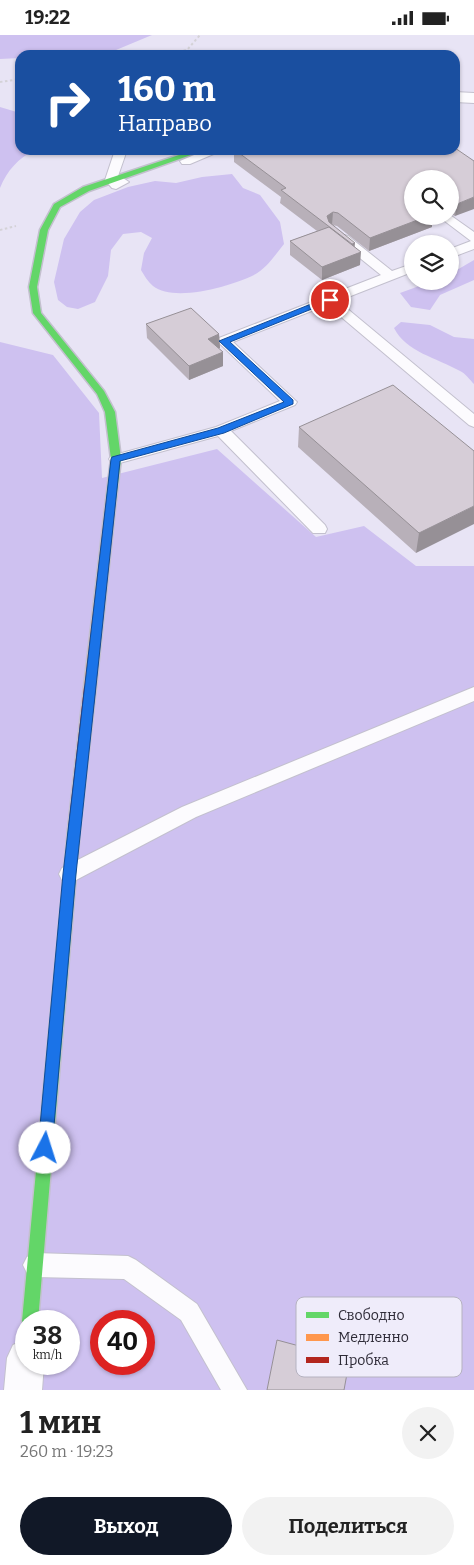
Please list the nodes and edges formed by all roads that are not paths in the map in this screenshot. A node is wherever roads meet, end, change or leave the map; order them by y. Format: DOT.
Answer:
graph roads {
  1 [pos="460,97"];
  2 [pos="474,98"];
  3 [pos="119,155"];
  4 [pos="186,155"];
  5 [pos="203,155"];
  6 [pos="110,180"];
  7 [pos="456,225"];
  8 [pos="333,231"];
  9 [pos="474,238"];
  10 [pos="474,244"];
  11 [pos="459,250"];
  12 [pos="404,271"];
  13 [pos="391,277"];
  14 [pos="330,300"];
  15 [pos="474,422"];
  16 [pos="221,431"];
  17 [pos="116,459"];
  18 [pos="320,529"];
  19 [pos="474,693"];
  20 [pos="69,874"];
  21 [pos="34,1265"];
  22 [pos="31,1310"];
  23 [pos="24,1375"];
  24 [pos="23,1390"];
  25 [pos="235,1390"];
  1 -- 2 [label="street"];
  3 -- 6 [label="lane"];
  4 -- 6 [label="street"];
  5 -- 6 [label="lane"];
  6 -- 17 [label="street"];
  7 -- 9 [label="lane"];
  8 -- 13 [label="lane"];
  10 -- 11 [label="lane"];
  12 -- 13 [label="lane"];
  13 -- 14 [label="lane"];
  14 -- 15 [label="lane"];
  14 -- 16 [label="lane"];
  16 -- 17 [label="lane"];
  16 -- 18 [label="lane"];
  17 -- 20 [label="street"];
  19 -- 20 [label="lane"];
  20 -- 21 [label="street"];
  21 -- 22 [label="street"];
  21 -- 25 [label="lane"];
  23 -- 24 [label="street"];
}
